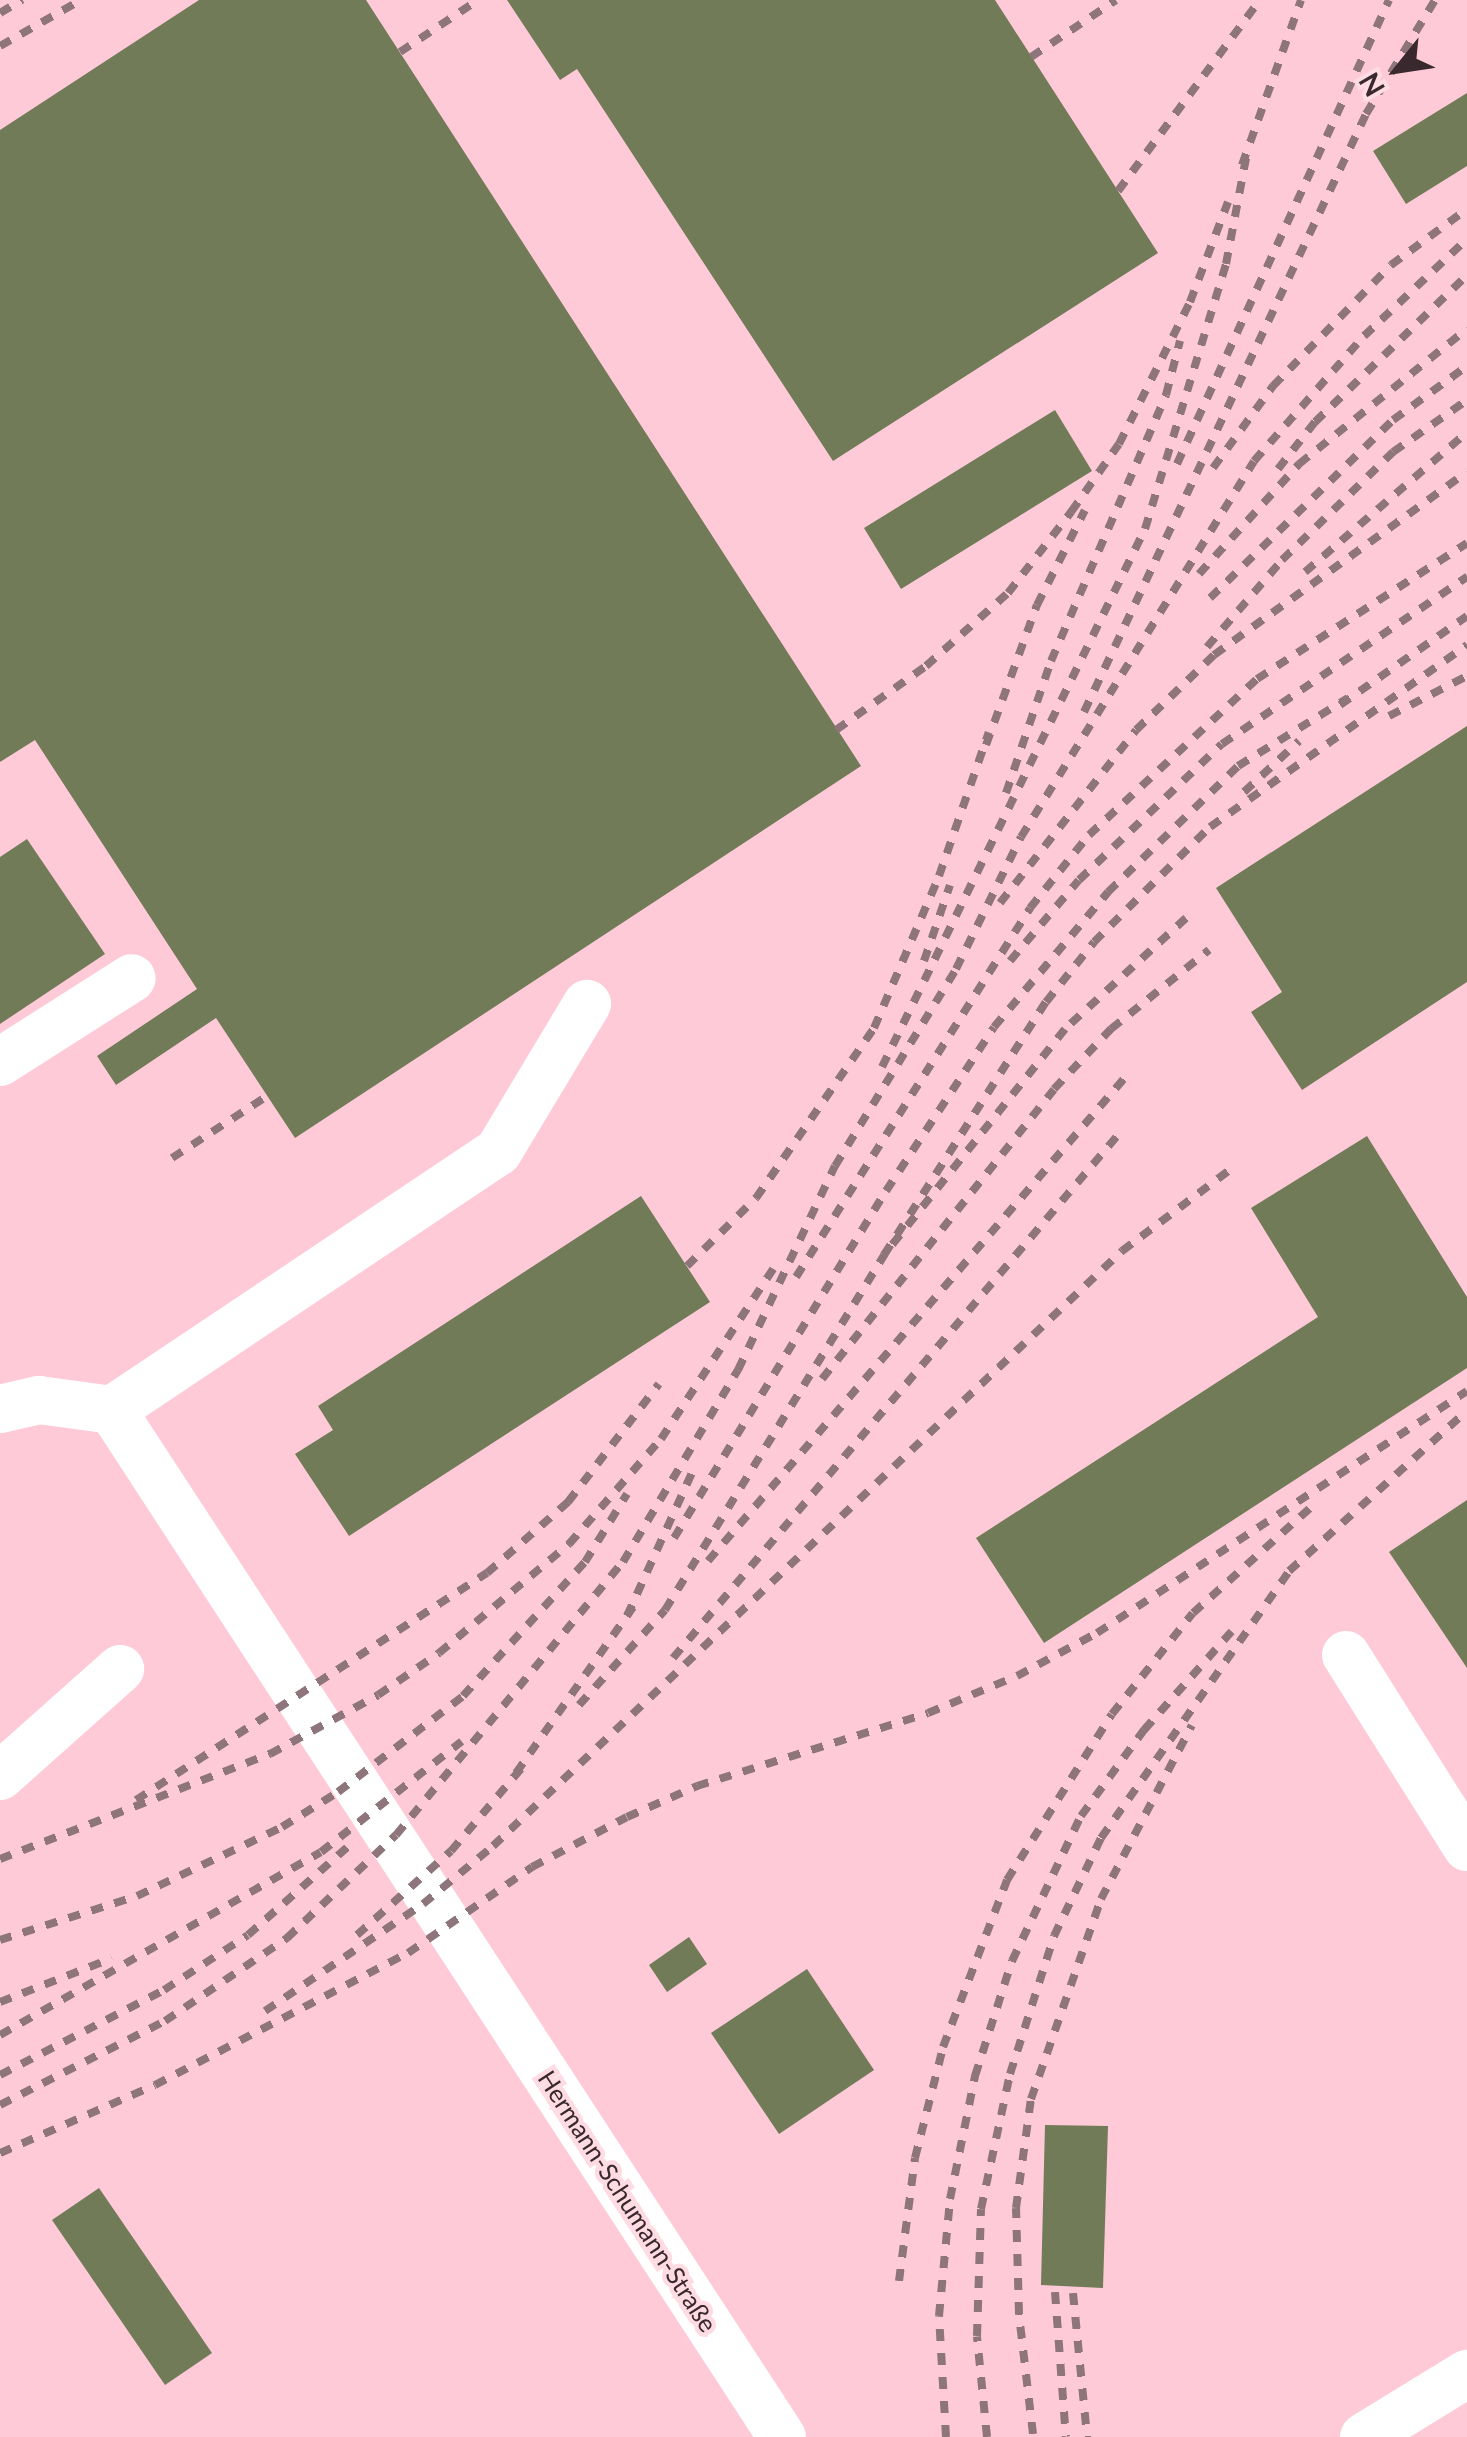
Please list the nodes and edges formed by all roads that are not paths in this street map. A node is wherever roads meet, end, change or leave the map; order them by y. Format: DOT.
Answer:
graph roads {
  1 [pos="132,978"];
  2 [pos="586,1004"];
  3 [pos="0,1062"];
  4 [pos="0,1408"];
  5 [pos="112,1410"];
  6 [pos="1346,1655"];
  7 [pos="120,1668"];
  8 [pos="0,1776"];
  9 [pos="1454,1796"];
  10 [pos="1467,1848"];
  11 [pos="1467,2374"];
  12 [pos="782,2437"];
  13 [pos="1364,2437"];
  1 -- 3 [label="lane"];
  2 -- 5 [label="lane"];
  4 -- 5 [label="lane"];
  5 -- 12 [label="lane, Hermann-Schumann-Straße"];
  6 -- 9 [label="lane"];
  7 -- 8 [label="lane"];
  9 -- 10 [label="lane"];
  11 -- 13 [label="lane"];
}
